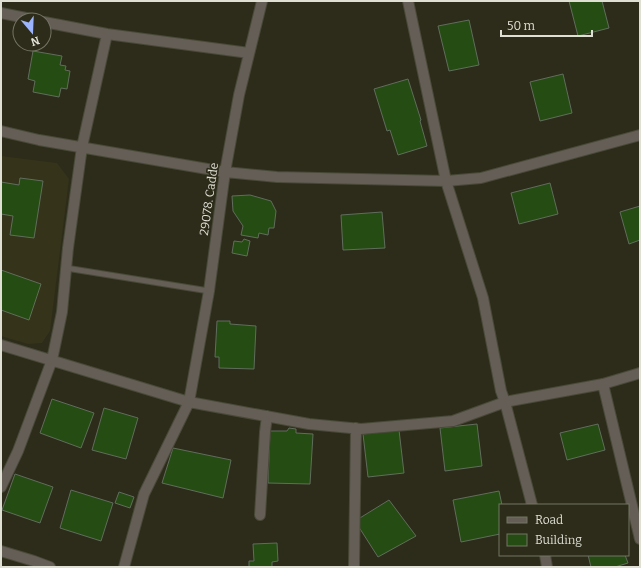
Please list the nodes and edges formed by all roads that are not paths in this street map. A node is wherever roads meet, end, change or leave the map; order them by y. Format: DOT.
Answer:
graph roads {
  1 [pos="262,1"];
  2 [pos="408,1"];
  3 [pos="1,13"];
  4 [pos="12,15"];
  5 [pos="52,24"];
  6 [pos="107,34"];
  7 [pos="250,53"];
  8 [pos="1,131"];
  9 [pos="640,135"];
  10 [pos="82,147"];
  11 [pos="225,172"];
  12 [pos="446,181"];
  13 [pos="66,268"];
  14 [pos="209,291"];
  15 [pos="1,345"];
  16 [pos="52,360"];
  17 [pos="640,373"];
  18 [pos="603,384"];
  19 [pos="189,402"];
  20 [pos="505,402"];
  21 [pos="267,416"];
  22 [pos="356,428"];
  23 [pos="1,487"];
  24 [pos="532,504"];
  25 [pos="260,515"];
  26 [pos="640,539"];
  27 [pos="1,551"];
  28 [pos="545,556"];
  29 [pos="50,567"];
  30 [pos="124,567"];
  31 [pos="354,567"];
  32 [pos="547,567"];
  1 -- 7 [label="street, 29078. Cadde"];
  2 -- 12 [label="street"];
  3 -- 4 [label="street"];
  5 -- 6 [label="street"];
  6 -- 7 [label="street"];
  6 -- 10 [label="street"];
  7 -- 11 [label="street, 29078. Cadde"];
  8 -- 10 [label="street"];
  9 -- 12 [label="street"];
  10 -- 11 [label="street"];
  10 -- 13 [label="street"];
  11 -- 12 [label="street"];
  11 -- 14 [label="street, 29078. Cadde"];
  12 -- 20 [label="street"];
  13 -- 14 [label="lane"];
  13 -- 16 [label="street"];
  14 -- 19 [label="street, 29078. Cadde"];
  15 -- 16 [label="street"];
  16 -- 19 [label="street"];
  16 -- 23 [label="street"];
  17 -- 18 [label="street"];
  18 -- 20 [label="street"];
  18 -- 26 [label="street"];
  19 -- 21 [label="street"];
  19 -- 30 [label="street, 29078. Cadde"];
  20 -- 22 [label="street"];
  20 -- 24 [label="street"];
  21 -- 22 [label="street"];
  21 -- 25 [label="street"];
  22 -- 31 [label="street"];
  27 -- 29 [label="street"];
  28 -- 32 [label="street"];
}
